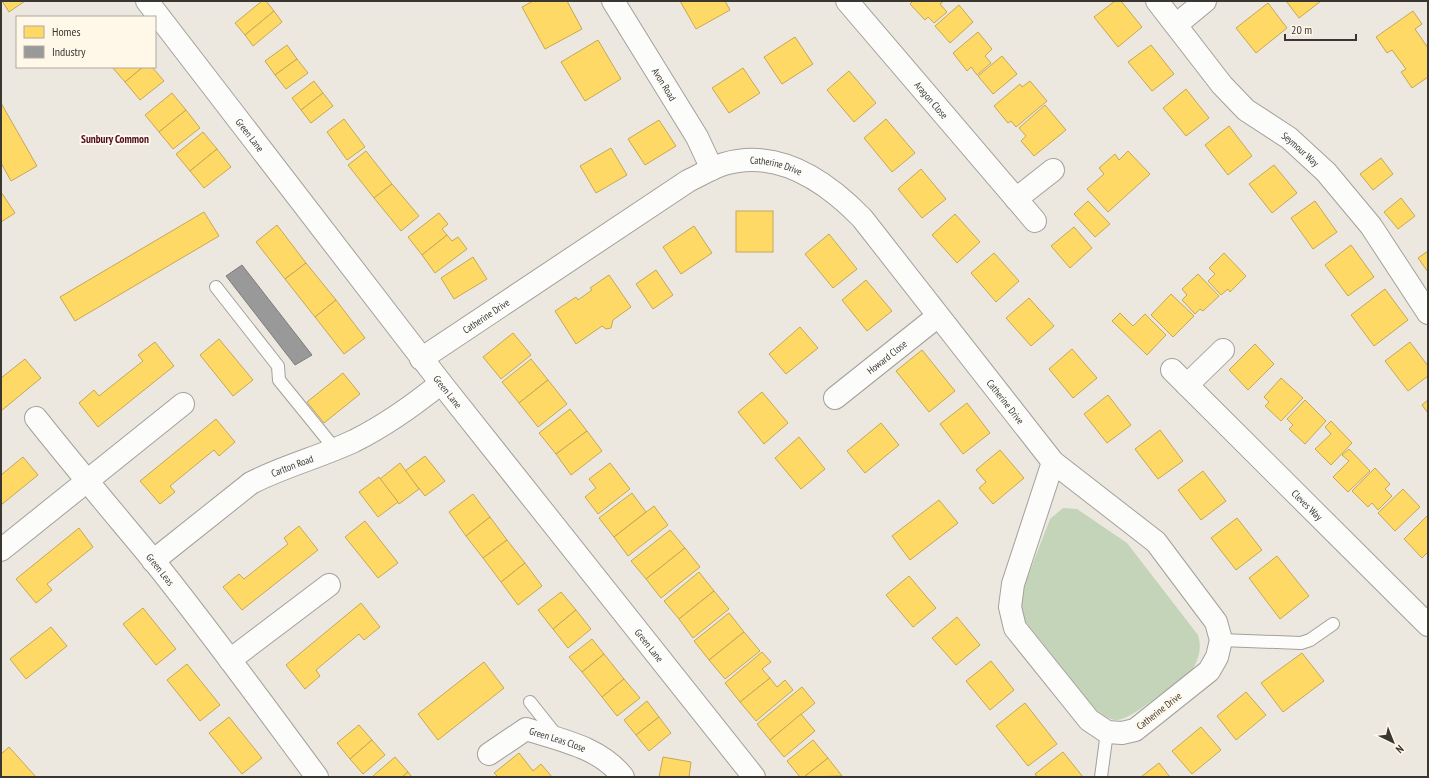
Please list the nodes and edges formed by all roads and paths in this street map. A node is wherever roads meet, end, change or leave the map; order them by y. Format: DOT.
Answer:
graph roads {
  1 [pos="147,1"];
  2 [pos="613,1"];
  3 [pos="847,1"];
  4 [pos="1157,1"];
  5 [pos="1205,1"];
  6 [pos="1176,25"];
  7 [pos="712,169"];
  8 [pos="1053,170"];
  9 [pos="1016,199"];
  10 [pos="1035,221"];
  11 [pos="216,287"];
  12 [pos="1428,312"];
  13 [pos="938,316"];
  14 [pos="1223,350"];
  15 [pos="421,359"];
  16 [pos="440,383"];
  17 [pos="835,398"];
  18 [pos="183,404"];
  19 [pos="36,418"];
  20 [pos="335,449"];
  21 [pos="1053,462"];
  22 [pos="86,481"];
  23 [pos="1,550"];
  24 [pos="153,560"];
  25 [pos="329,584"];
  26 [pos="1333,624"];
  27 [pos="1428,625"];
  28 [pos="1222,640"];
  29 [pos="230,660"];
  30 [pos="530,702"];
  31 [pos="1107,732"];
  32 [pos="560,740"];
  33 [pos="489,754"];
  34 [pos="317,777"];
  35 [pos="623,777"];
  36 [pos="754,777"];
  37 [pos="1101,777"];
  1 -- 15 [label="street, Green Lane"];
  2 -- 7 [label="street, Avon Road"];
  3 -- 9 [label="street, Aragon Close"];
  4 -- 6 [label="street, Seymour Way"];
  5 -- 6 [label="street"];
  6 -- 12 [label="street, Seymour Way"];
  7 -- 13 [label="street, Catherine Drive"];
  7 -- 15 [label="street, Catherine Drive"];
  8 -- 9 [label="street"];
  9 -- 10 [label="street, Aragon Close"];
  11 -- 20 [label="lane"];
  13 -- 17 [label="street, Howard Close"];
  13 -- 21 [label="street, Catherine Drive"];
  14 -- 27 [label="street, Cleves Way"];
  15 -- 16 [label="street, Green Lane"];
  16 -- 20 [label="street, Carlton Road"];
  16 -- 36 [label="street, Green Lane"];
  18 -- 22 [label="street"];
  19 -- 22 [label="street, Green Leas"];
  20 -- 24 [label="street, Carlton Road"];
  21 -- 28 [label="street, Catherine Drive"];
  21 -- 31 [label="street"];
  22 -- 23 [label="street"];
  22 -- 24 [label="street, Green Leas"];
  24 -- 29 [label="street, Green Leas"];
  25 -- 29 [label="street"];
  26 -- 28 [label="lane"];
  28 -- 31 [label="street, Catherine Drive"];
  29 -- 34 [label="street, Green Leas"];
  30 -- 32 [label="lane"];
  31 -- 37 [label="lane"];
  32 -- 33 [label="street, Green Leas Close"];
  32 -- 35 [label="street, Green Leas Close"];
}
